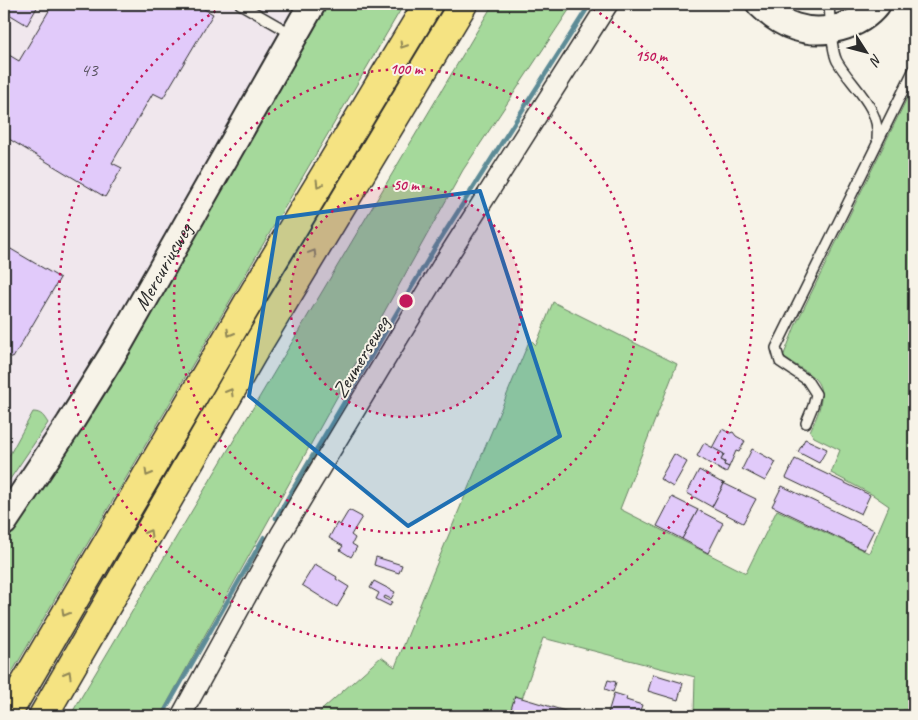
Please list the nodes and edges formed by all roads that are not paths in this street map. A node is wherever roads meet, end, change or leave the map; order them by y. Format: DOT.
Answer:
graph roads {
  1 [pos="240,4"];
  2 [pos="312,4"];
  3 [pos="428,4"];
  4 [pos="464,4"];
  5 [pos="608,4"];
  6 [pos="760,4"];
  7 [pos="829,4"];
  8 [pos="877,4"];
  9 [pos="832,29"];
  10 [pos="294,36"];
  11 [pos="914,69"];
  12 [pos="877,144"];
  13 [pos="806,423"];
  14 [pos="4,522"];
  15 [pos="6,716"];
  16 [pos="44,716"];
  17 [pos="181,716"];
  1 -- 10 [label="lane"];
  2 -- 10 [label="street, Mercuriusweg"];
  3 -- 15 [label="highway, one-way"];
  16 -- 4 [label="highway, one-way"];
  5 -- 17 [label="street, Zeumerseweg"];
  6 -- 9 [label="street"];
  7 -- 9 [label="lane"];
  8 -- 9 [label="street"];
  9 -- 12 [label="lane"];
  10 -- 14 [label="street, Mercuriusweg"];
  11 -- 12 [label="lane"];
  12 -- 13 [label="lane"];
}
